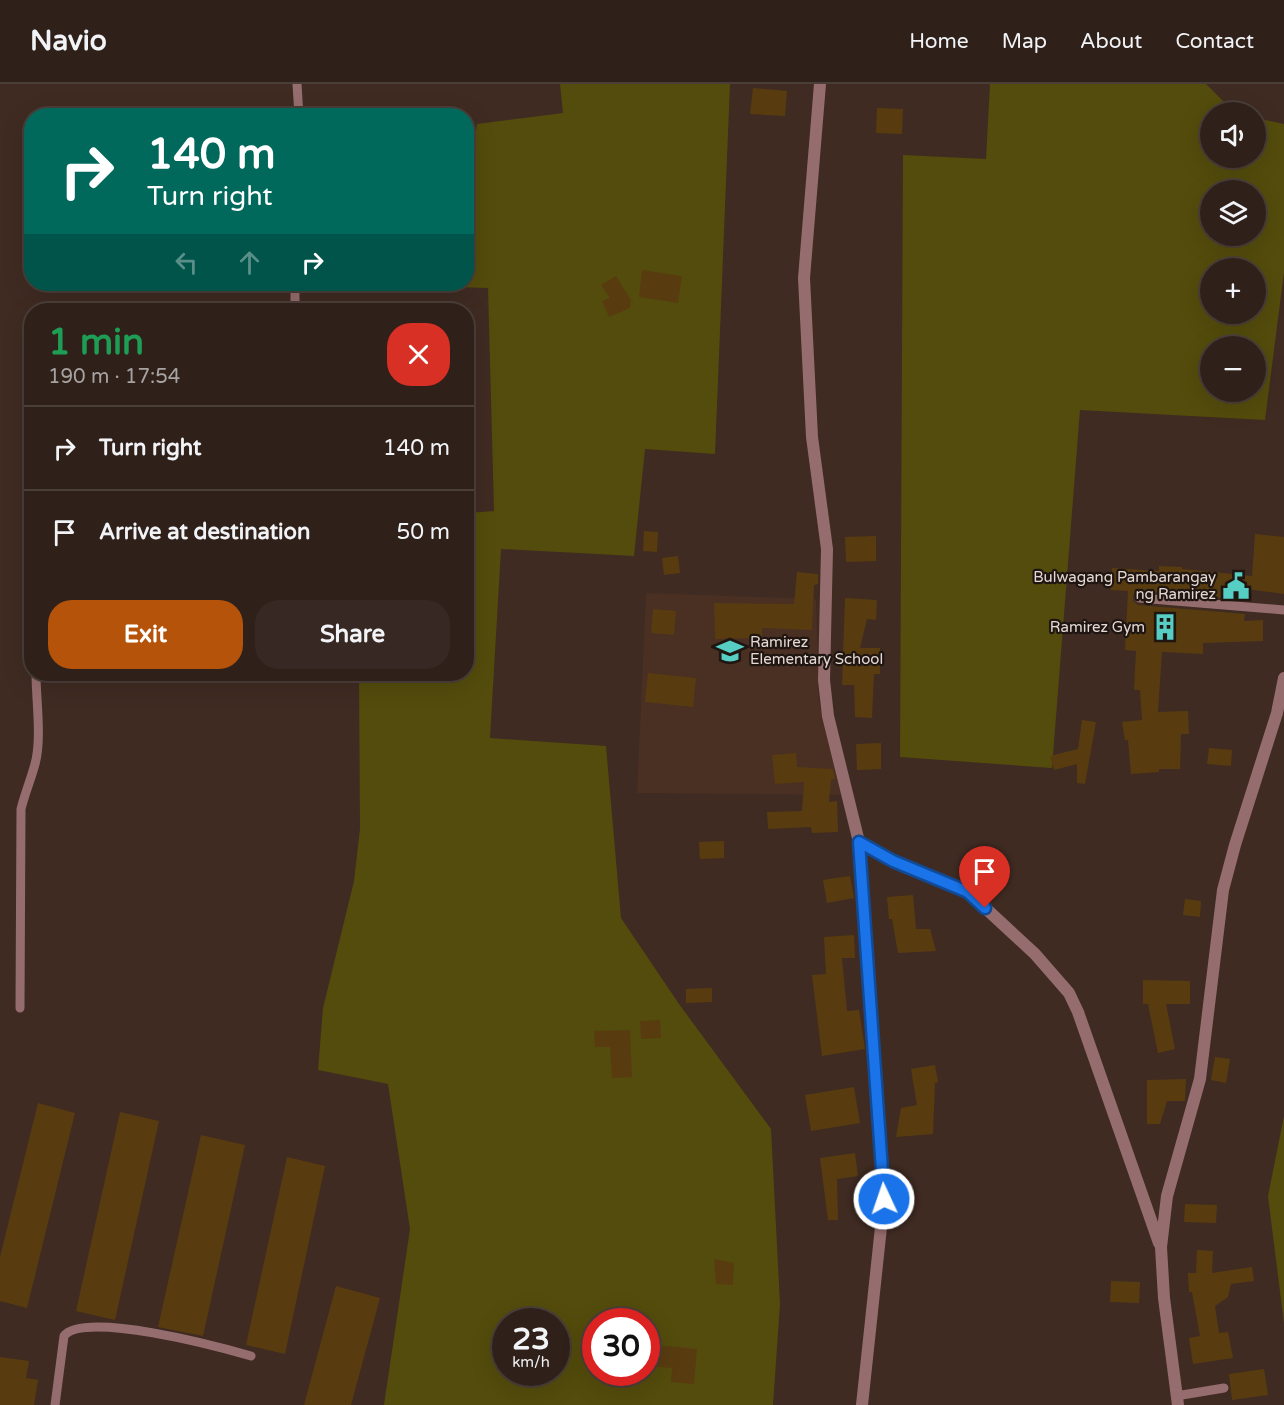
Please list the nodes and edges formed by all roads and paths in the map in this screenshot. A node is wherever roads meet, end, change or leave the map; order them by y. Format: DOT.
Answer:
graph roads {
  1 [pos="297,84"];
  2 [pos="820,84"];
  3 [pos="298,108"];
  4 [pos="1138,598"];
  5 [pos="1284,610"];
  6 [pos="1284,678"];
  7 [pos="36,681"];
  8 [pos="859,842"];
  9 [pos="20,1008"];
  10 [pos="1161,1246"];
  11 [pos="251,1356"];
  12 [pos="1224,1388"];
  13 [pos="1177,1400"];
  14 [pos="55,1405"];
  15 [pos="862,1405"];
  1 -- 3 [label="lane"];
  2 -- 8 [label="street"];
  4 -- 5 [label="lane"];
  6 -- 10 [label="street"];
  7 -- 9 [label="lane"];
  8 -- 10 [label="street"];
  8 -- 15 [label="street"];
  10 -- 13 [label="street"];
  11 -- 14 [label="lane"];
  12 -- 13 [label="lane"];
}
